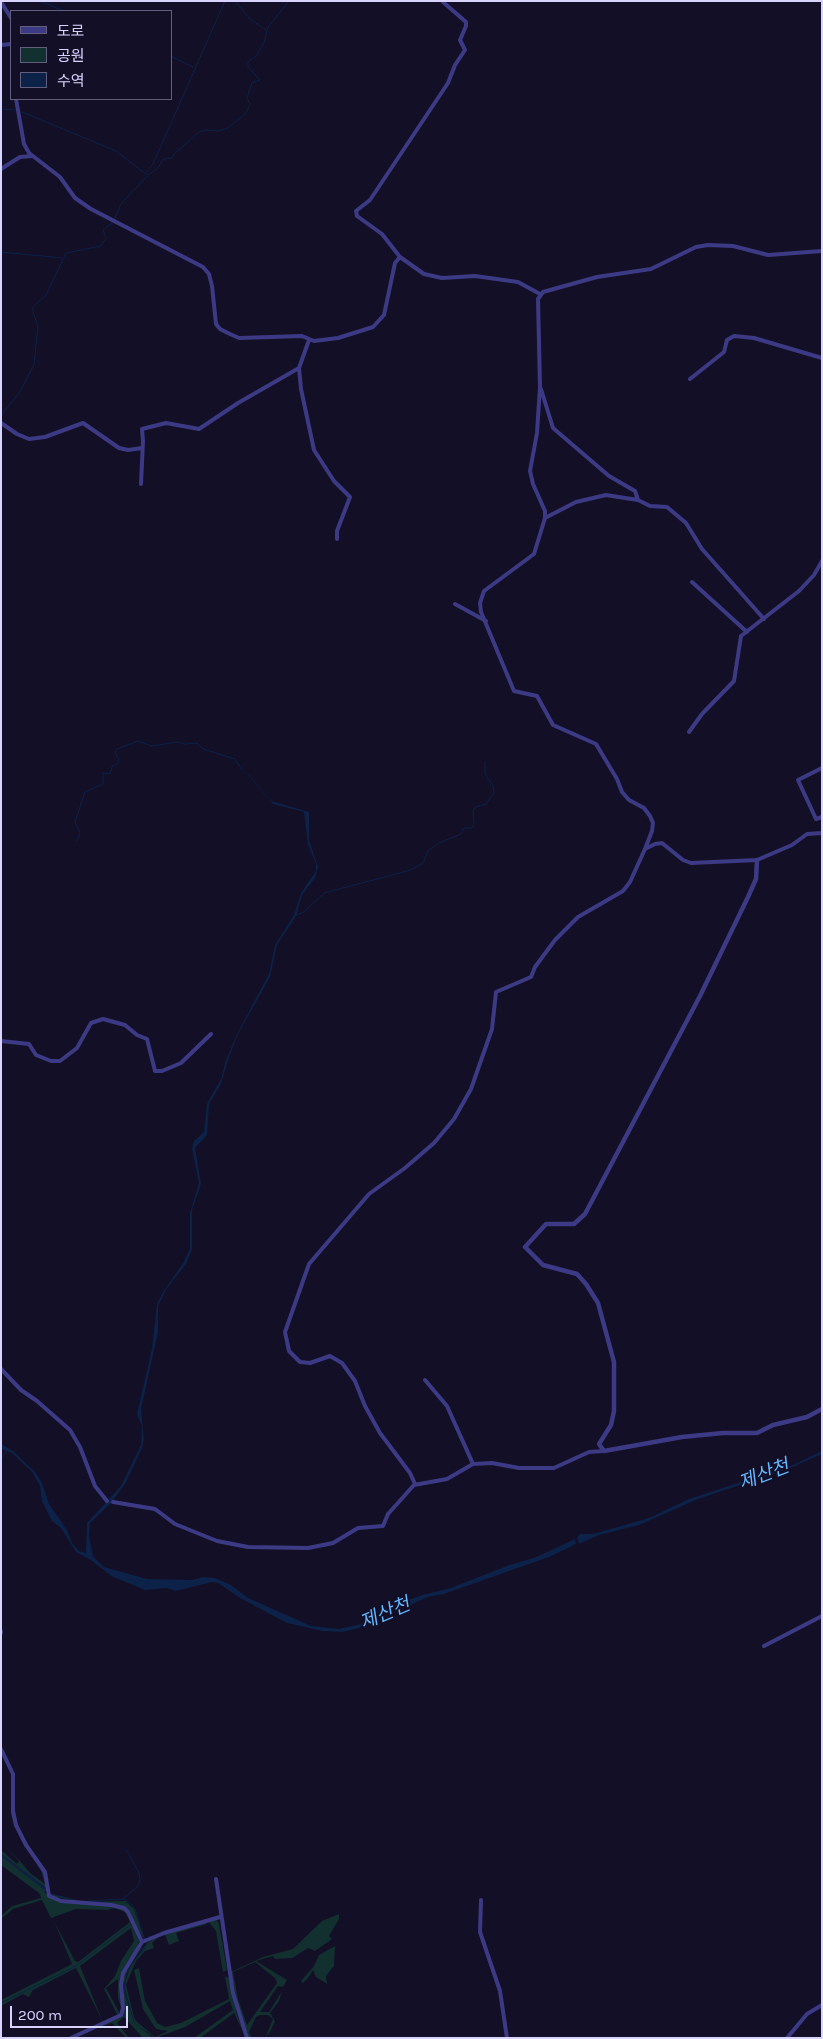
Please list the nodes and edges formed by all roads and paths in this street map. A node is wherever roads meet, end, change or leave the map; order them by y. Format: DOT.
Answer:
graph roads {
  1 [pos="1,2"];
  2 [pos="442,2"];
  3 [pos="10,16"];
  4 [pos="16,100"];
  5 [pos="24,144"];
  6 [pos="32,156"];
  7 [pos="20,158"];
  8 [pos="1,169"];
  9 [pos="822,251"];
  10 [pos="400,257"];
  11 [pos="540,294"];
  12 [pos="309,340"];
  13 [pos="822,358"];
  14 [pos="299,368"];
  15 [pos="690,379"];
  16 [pos="540,387"];
  17 [pos="1,423"];
  18 [pos="142,448"];
  19 [pos="141,484"];
  20 [pos="638,500"];
  21 [pos="544,518"];
  22 [pos="337,539"];
  23 [pos="822,561"];
  24 [pos="692,582"];
  25 [pos="455,604"];
  26 [pos="764,619"];
  27 [pos="486,621"];
  28 [pos="747,632"];
  29 [pos="689,732"];
  30 [pos="822,768"];
  31 [pos="822,817"];
  32 [pos="822,833"];
  33 [pos="645,849"];
  34 [pos="757,860"];
  35 [pos="211,1034"];
  36 [pos="1,1041"];
  37 [pos="1,1369"];
  38 [pos="425,1380"];
  39 [pos="822,1409"];
  40 [pos="604,1451"];
  41 [pos="473,1464"];
  42 [pos="415,1484"];
  43 [pos="107,1501"];
  44 [pos="113,1502"];
  45 [pos="822,1616"];
  46 [pos="764,1646"];
  47 [pos="1,1749"];
  48 [pos="216,1879"];
  49 [pos="481,1900"];
  50 [pos="220,1917"];
  51 [pos="142,1942"];
  52 [pos="822,2005"];
  53 [pos="71,2038"];
  54 [pos="248,2038"];
  55 [pos="506,2038"];
  56 [pos="787,2038"];
  1 -- 3 [label="street"];
  2 -- 10 [label="street"];
  4 -- 5 [label="street"];
  5 -- 6 [label="street"];
  5 -- 7 [label="street"];
  6 -- 7 [label="street"];
  6 -- 12 [label="street"];
  7 -- 8 [label="street"];
  9 -- 11 [label="street"];
  10 -- 11 [label="street"];
  10 -- 12 [label="street"];
  11 -- 16 [label="street"];
  12 -- 14 [label="street"];
  13 -- 15 [label="street"];
  14 -- 18 [label="street"];
  14 -- 22 [label="street"];
  16 -- 20 [label="street"];
  16 -- 21 [label="street"];
  17 -- 18 [label="street"];
  18 -- 19 [label="street"];
  20 -- 21 [label="street"];
  20 -- 26 [label="street"];
  21 -- 27 [label="street"];
  23 -- 26 [label="street"];
  24 -- 28 [label="street"];
  25 -- 27 [label="street"];
  26 -- 28 [label="street"];
  27 -- 33 [label="street"];
  28 -- 29 [label="street"];
  30 -- 31 [label="street"];
  32 -- 34 [label="street"];
  33 -- 34 [label="street"];
  33 -- 42 [label="street"];
  34 -- 40 [label="street"];
  35 -- 36 [label="street"];
  37 -- 43 [label="street"];
  38 -- 41 [label="street"];
  39 -- 40 [label="street"];
  40 -- 41 [label="street"];
  41 -- 42 [label="street"];
  42 -- 44 [label="street"];
  45 -- 46 [label="street"];
  47 -- 51 [label="street"];
  48 -- 50 [label="street"];
  49 -- 55 [label="street"];
  50 -- 51 [label="street"];
  50 -- 54 [label="street"];
  51 -- 53 [label="street"];
  52 -- 56 [label="street"];
}
